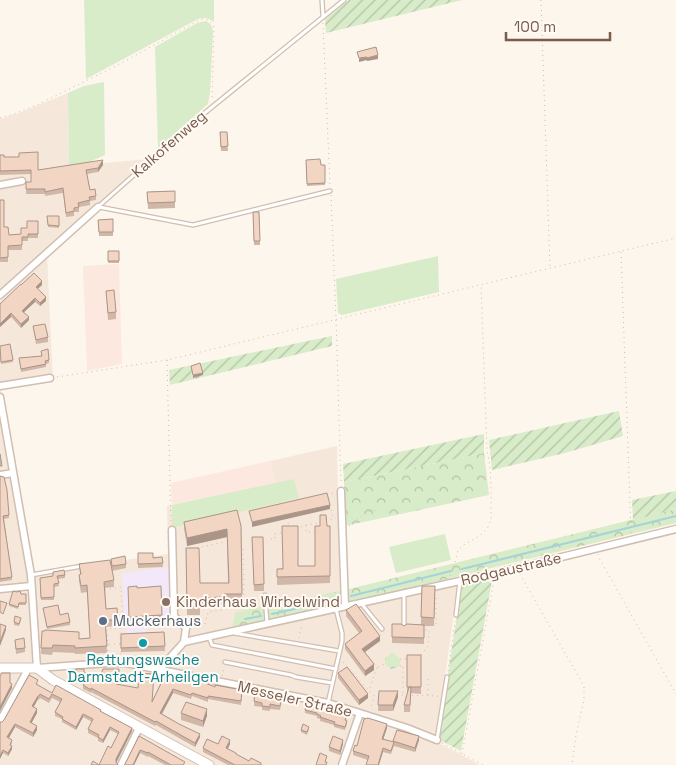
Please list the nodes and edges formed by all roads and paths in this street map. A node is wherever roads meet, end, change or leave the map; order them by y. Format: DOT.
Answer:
graph roads {
  1 [pos="322,0"];
  2 [pos="344,0"];
  3 [pos="540,0"];
  4 [pos="323,17"];
  5 [pos="215,104"];
  6 [pos="0,118"];
  7 [pos="22,181"];
  8 [pos="0,185"];
  9 [pos="330,191"];
  10 [pos="98,206"];
  11 [pos="676,238"];
  12 [pos="621,252"];
  13 [pos="550,269"];
  14 [pos="481,286"];
  15 [pos="0,295"];
  16 [pos="336,319"];
  17 [pos="167,360"];
  18 [pos="50,378"];
  19 [pos="0,386"];
  20 [pos="0,397"];
  21 [pos="13,473"];
  22 [pos="0,475"];
  23 [pos="341,491"];
  24 [pos="328,494"];
  25 [pos="330,503"];
  26 [pos="376,510"];
  27 [pos="286,513"];
  28 [pos="342,517"];
  29 [pos="333,519"];
  30 [pos="306,525"];
  31 [pos="676,529"];
  32 [pos="172,530"];
  33 [pos="631,530"];
  34 [pos="290,531"];
  35 [pos="320,532"];
  36 [pos="342,532"];
  37 [pos="271,539"];
  38 [pos="224,542"];
  39 [pos="243,548"];
  40 [pos="597,548"];
  41 [pos="190,550"];
  42 [pos="84,566"];
  43 [pos="516,568"];
  44 [pos="496,573"];
  45 [pos="31,575"];
  46 [pos="460,581"];
  47 [pos="446,584"];
  48 [pos="31,586"];
  49 [pos="436,586"];
  50 [pos="0,589"];
  51 [pos="104,590"];
  52 [pos="404,593"];
  53 [pos="265,595"];
  54 [pos="361,603"];
  55 [pos="345,606"];
  56 [pos="232,607"];
  57 [pos="336,608"];
  58 [pos="222,610"];
  59 [pos="303,616"];
  60 [pos="456,616"];
  61 [pos="205,624"];
  62 [pos="267,624"];
  63 [pos="436,624"];
  64 [pos="120,628"];
  65 [pos="382,629"];
  66 [pos="404,629"];
  67 [pos="421,630"];
  68 [pos="230,632"];
  69 [pos="209,636"];
  70 [pos="184,642"];
  71 [pos="108,644"];
  72 [pos="120,644"];
  73 [pos="298,644"];
  74 [pos="340,651"];
  75 [pos="365,653"];
  76 [pos="338,657"];
  77 [pos="400,658"];
  78 [pos="409,659"];
  79 [pos="418,659"];
  80 [pos="121,662"];
  81 [pos="224,662"];
  82 [pos="108,663"];
  83 [pos="386,664"];
  84 [pos="400,666"];
  85 [pos="377,667"];
  86 [pos="0,668"];
  87 [pos="27,668"];
  88 [pos="37,668"];
  89 [pos="336,669"];
  90 [pos="159,670"];
  91 [pos="428,677"];
  92 [pos="447,677"];
  93 [pos="221,682"];
  94 [pos="332,683"];
  95 [pos="369,691"];
  96 [pos="676,694"];
  97 [pos="393,695"];
  98 [pos="402,695"];
  99 [pos="428,696"];
  100 [pos="444,696"];
  101 [pos="328,703"];
  102 [pos="360,714"];
  103 [pos="369,716"];
  104 [pos="0,721"];
  105 [pos="139,728"];
  106 [pos="437,740"];
  107 [pos="462,754"];
  108 [pos="121,765"];
  109 [pos="209,765"];
  110 [pos="342,765"];
  111 [pos="484,765"];
  112 [pos="572,765"];
  1 -- 4 [label="lane"];
  2 -- 4 [label="lane, Kalkofenweg"];
  3 -- 13 [label="path"];
  4 -- 5 [label="lane, Kalkofenweg"];
  4 -- 9 [label="path"];
  5 -- 6 [label="path"];
  5 -- 10 [label="lane, Kalkofenweg"];
  7 -- 8 [label="street"];
  9 -- 10 [label="lane"];
  9 -- 16 [label="path"];
  10 -- 15 [label="street, Kalkofenweg"];
  11 -- 12 [label="path"];
  12 -- 13 [label="path"];
  12 -- 33 [label="path"];
  13 -- 14 [label="path"];
  14 -- 16 [label="path"];
  14 -- 47 [label="path"];
  16 -- 17 [label="path"];
  16 -- 23 [label="path"];
  17 -- 18 [label="path"];
  17 -- 32 [label="path"];
  18 -- 19 [label="street"];
  20 -- 21 [label="street"];
  21 -- 22 [label="street"];
  21 -- 45 [label="street"];
  23 -- 24 [label="path"];
  23 -- 28 [label="street"];
  25 -- 29 [label="path"];
  26 -- 36 [label="path"];
  27 -- 30 [label="path"];
  28 -- 29 [label="path"];
  28 -- 36 [label="street"];
  29 -- 30 [label="path"];
  30 -- 35 [label="path"];
  31 -- 40 [label="street, Rodgaustraße"];
  32 -- 70 [label="street"];
  34 -- 37 [label="path"];
  36 -- 55 [label="street"];
  38 -- 41 [label="path"];
  39 -- 56 [label="path"];
  40 -- 43 [label="street, Rodgaustraße"];
  40 -- 96 [label="path"];
  42 -- 45 [label="lane"];
  43 -- 44 [label="street, Rodgaustraße"];
  43 -- 112 [label="path"];
  44 -- 46 [label="street, Rodgaustraße"];
  44 -- 107 [label="path"];
  45 -- 48 [label="street"];
  46 -- 47 [label="street, Rodgaustraße"];
  46 -- 60 [label="lane"];
  47 -- 49 [label="street, Rodgaustraße"];
  48 -- 50 [label="street"];
  48 -- 88 [label="street"];
  49 -- 52 [label="street, Rodgaustraße"];
  49 -- 63 [label="path"];
  51 -- 64 [label="path"];
  52 -- 54 [label="street, Rodgaustraße"];
  52 -- 66 [label="lane"];
  53 -- 62 [label="lane"];
  54 -- 55 [label="street, Rodgaustraße"];
  54 -- 65 [label="lane"];
  55 -- 57 [label="street, Rodgaustraße"];
  57 -- 59 [label="street, Rodgaustraße"];
  57 -- 74 [label="lane"];
  58 -- 61 [label="path"];
  59 -- 62 [label="street, Rodgaustraße"];
  59 -- 73 [label="path"];
  60 -- 92 [label="path"];
  62 -- 68 [label="street, Rodgaustraße"];
  64 -- 71 [label="path"];
  64 -- 72 [label="path"];
  67 -- 79 [label="path"];
  68 -- 69 [label="street, Rodgaustraße"];
  68 -- 73 [label="lane"];
  69 -- 70 [label="street, Rodgaustraße"];
  69 -- 89 [label="lane"];
  70 -- 90 [label="street"];
  71 -- 72 [label="path"];
  71 -- 82 [label="path"];
  72 -- 80 [label="path"];
  73 -- 74 [label="lane"];
  74 -- 76 [label="lane"];
  75 -- 85 [label="path"];
  76 -- 89 [label="lane"];
  76 -- 95 [label="path"];
  77 -- 78 [label="path"];
  80 -- 82 [label="street, Messeler Straße"];
  80 -- 90 [label="street, Messeler Straße"];
  81 -- 93 [label="path"];
  81 -- 94 [label="lane"];
  82 -- 88 [label="street, Messeler Straße"];
  83 -- 85 [label="path"];
  84 -- 98 [label="path"];
  85 -- 95 [label="path"];
  86 -- 87 [label="street, Messeler Straße"];
  87 -- 88 [label="street, Messeler Straße"];
  87 -- 104 [label="street"];
  88 -- 105 [label="street"];
  89 -- 94 [label="lane"];
  90 -- 93 [label="street, Messeler Straße"];
  91 -- 99 [label="path"];
  92 -- 100 [label="lane"];
  93 -- 101 [label="street, Messeler Straße"];
  94 -- 101 [label="lane"];
  95 -- 103 [label="path"];
  97 -- 98 [label="path"];
  98 -- 99 [label="path"];
  99 -- 100 [label="path"];
  100 -- 106 [label="lane"];
  101 -- 102 [label="street, Messeler Straße"];
  102 -- 103 [label="street, Messeler Straße"];
  102 -- 110 [label="street"];
  103 -- 106 [label="street, Messeler Straße"];
  105 -- 108 [label="street"];
  105 -- 109 [label="street"];
  106 -- 107 [label="path"];
  107 -- 111 [label="path"];
}
